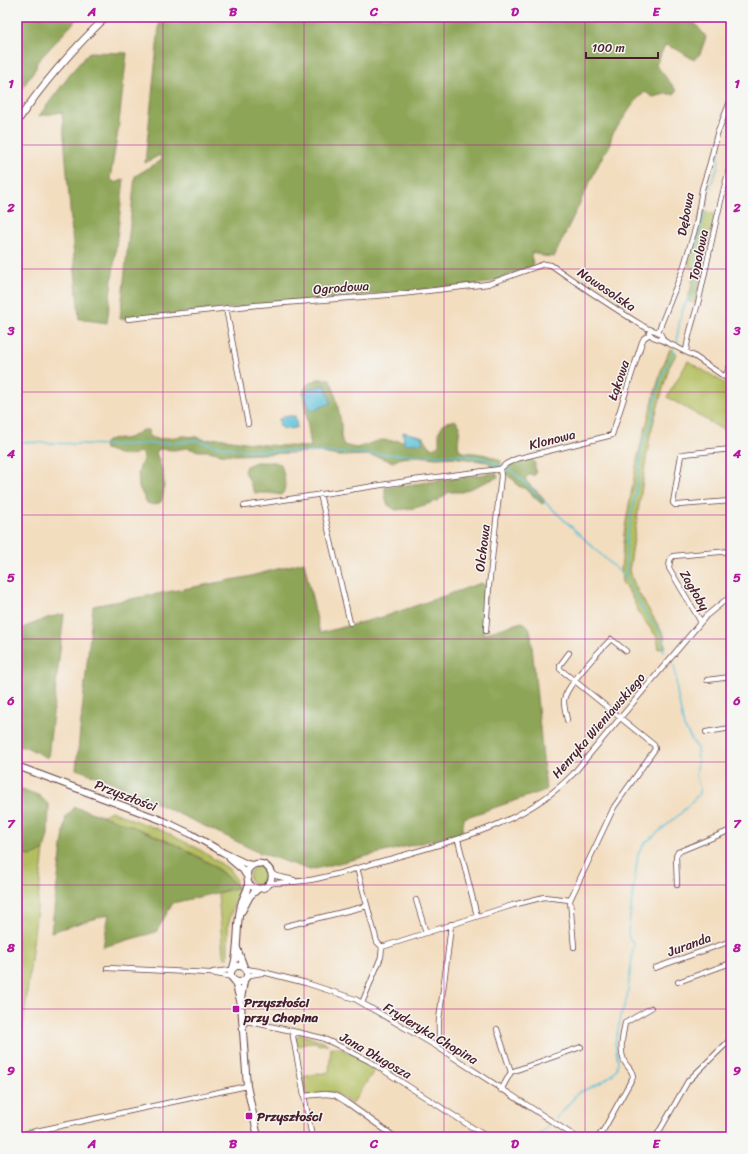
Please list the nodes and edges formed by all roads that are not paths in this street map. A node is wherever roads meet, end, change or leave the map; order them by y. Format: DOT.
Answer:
graph roads {
  1 [pos="106,17"];
  2 [pos="731,99"];
  3 [pos="17,122"];
  4 [pos="731,163"];
  5 [pos="551,265"];
  6 [pos="226,308"];
  7 [pos="128,319"];
  8 [pos="650,332"];
  9 [pos="658,332"];
  10 [pos="664,341"];
  11 [pos="686,352"];
  12 [pos="731,364"];
  13 [pos="725,377"];
  14 [pos="731,381"];
  15 [pos="248,424"];
  16 [pos="612,436"];
  17 [pos="731,450"];
  18 [pos="500,469"];
  19 [pos="320,494"];
  20 [pos="731,501"];
  21 [pos="244,506"];
  22 [pos="731,551"];
  23 [pos="731,597"];
  24 [pos="701,622"];
  25 [pos="350,623"];
  26 [pos="486,631"];
  27 [pos="626,651"];
  28 [pos="569,652"];
  29 [pos="731,677"];
  30 [pos="707,680"];
  31 [pos="574,681"];
  32 [pos="620,717"];
  33 [pos="567,720"];
  34 [pos="731,728"];
  35 [pos="706,732"];
  36 [pos="17,766"];
  37 [pos="731,830"];
  38 [pos="458,840"];
  39 [pos="224,854"];
  40 [pos="252,865"];
  41 [pos="356,868"];
  42 [pos="271,873"];
  43 [pos="246,875"];
  44 [pos="299,881"];
  45 [pos="248,883"];
  46 [pos="268,884"];
  47 [pos="677,886"];
  48 [pos="258,889"];
  49 [pos="416,900"];
  50 [pos="570,900"];
  51 [pos="367,906"];
  52 [pos="240,914"];
  53 [pos="477,916"];
  54 [pos="451,924"];
  55 [pos="286,926"];
  56 [pos="426,933"];
  57 [pos="731,941"];
  58 [pos="236,946"];
  59 [pos="574,946"];
  60 [pos="382,947"];
  61 [pos="731,963"];
  62 [pos="107,968"];
  63 [pos="245,968"];
  64 [pos="655,968"];
  65 [pos="232,969"];
  66 [pos="210,973"];
  67 [pos="264,973"];
  68 [pos="245,979"];
  69 [pos="233,980"];
  70 [pos="678,982"];
  71 [pos="362,1003"];
  72 [pos="241,1004"];
  73 [pos="651,1008"];
  74 [pos="242,1022"];
  75 [pos="497,1029"];
  76 [pos="292,1030"];
  77 [pos="731,1039"];
  78 [pos="436,1046"];
  79 [pos="581,1047"];
  80 [pos="511,1072"];
  81 [pos="247,1086"];
  82 [pos="501,1090"];
  83 [pos="304,1096"];
  84 [pos="27,1137"];
  85 [pos="258,1137"];
  86 [pos="312,1137"];
  87 [pos="395,1137"];
  88 [pos="487,1137"];
  89 [pos="576,1137"];
  90 [pos="598,1137"];
  91 [pos="656,1137"];
  1 -- 3 [label="street"];
  2 -- 9 [label="street, Dębowa"];
  4 -- 11 [label="street, Topolowa"];
  5 -- 6 [label="street, Ogrodowa"];
  5 -- 8 [label="street, Nowosolska"];
  6 -- 7 [label="street, Ogrodowa"];
  6 -- 15 [label="street"];
  8 -- 9 [label="street, Nowosolska"];
  8 -- 10 [label="street, Nowosolska"];
  8 -- 16 [label="street, Łąkowa"];
  9 -- 10 [label="street, Nowosolska"];
  10 -- 11 [label="street, Nowosolska"];
  11 -- 13 [label="street, Nowosolska"];
  12 -- 13 [label="street"];
  13 -- 14 [label="street, Nowosolska"];
  16 -- 18 [label="street, Klonowa"];
  17 -- 20 [label="street"];
  18 -- 19 [label="street"];
  18 -- 26 [label="street, Olchowa"];
  19 -- 21 [label="street"];
  19 -- 25 [label="street"];
  22 -- 24 [label="street, Zagłoby"];
  23 -- 24 [label="street, Henryka Wieniawskiego"];
  24 -- 32 [label="street, Henryka Wieniawskiego"];
  27 -- 31 [label="street"];
  28 -- 31 [label="street"];
  29 -- 30 [label="street"];
  31 -- 32 [label="street"];
  31 -- 33 [label="street"];
  32 -- 38 [label="street, Henryka Wieniawskiego"];
  32 -- 50 [label="street"];
  34 -- 35 [label="street"];
  36 -- 39 [label="street, Przyszłości"];
  37 -- 47 [label="street"];
  38 -- 41 [label="street, Henryka Wieniawskiego"];
  38 -- 53 [label="street"];
  39 -- 40 [label="street, Przyszłości"];
  39 -- 43 [label="street, Przyszłości"];
  40 -- 42 [label="street"];
  40 -- 43 [label="street"];
  41 -- 44 [label="street, Henryka Wieniawskiego"];
  41 -- 51 [label="street"];
  42 -- 44 [label="street, Henryka Wieniawskiego"];
  42 -- 46 [label="street"];
  43 -- 45 [label="street"];
  44 -- 46 [label="street, Henryka Wieniawskiego"];
  45 -- 48 [label="street"];
  45 -- 52 [label="street"];
  46 -- 48 [label="street"];
  48 -- 52 [label="street"];
  49 -- 56 [label="street"];
  50 -- 53 [label="street"];
  50 -- 59 [label="street"];
  51 -- 55 [label="street"];
  51 -- 60 [label="street"];
  52 -- 58 [label="street"];
  53 -- 54 [label="street"];
  54 -- 56 [label="street"];
  54 -- 78 [label="street"];
  56 -- 60 [label="street"];
  57 -- 64 [label="street, Juranda"];
  58 -- 63 [label="street"];
  58 -- 65 [label="street"];
  60 -- 71 [label="street"];
  61 -- 70 [label="street"];
  62 -- 66 [label="street"];
  63 -- 65 [label="street"];
  63 -- 67 [label="street, Fryderyka Chopina"];
  63 -- 68 [label="street"];
  65 -- 66 [label="street"];
  65 -- 69 [label="street"];
  66 -- 69 [label="street"];
  67 -- 68 [label="street, Fryderyka Chopina"];
  67 -- 71 [label="street, Fryderyka Chopina"];
  68 -- 69 [label="street"];
  68 -- 72 [label="street"];
  69 -- 72 [label="street"];
  71 -- 78 [label="street, Fryderyka Chopina"];
  72 -- 74 [label="street"];
  73 -- 90 [label="street"];
  74 -- 76 [label="street, Jana Długosza"];
  74 -- 81 [label="street"];
  75 -- 80 [label="street"];
  76 -- 83 [label="street"];
  76 -- 88 [label="street, Jana Długosza"];
  77 -- 91 [label="street"];
  78 -- 82 [label="street, Fryderyka Chopina"];
  79 -- 80 [label="street"];
  80 -- 82 [label="street"];
  81 -- 84 [label="street"];
  81 -- 85 [label="street"];
  82 -- 89 [label="street, Fryderyka Chopina"];
  83 -- 86 [label="street"];
  83 -- 87 [label="street"];
}
